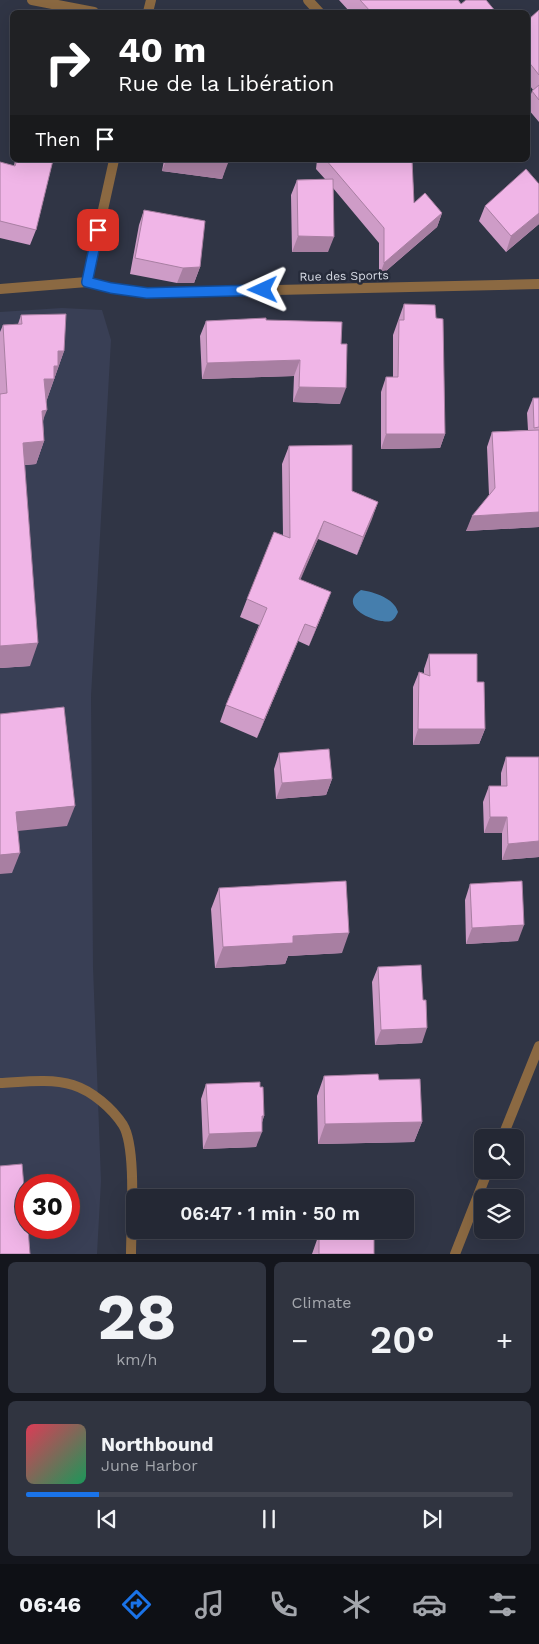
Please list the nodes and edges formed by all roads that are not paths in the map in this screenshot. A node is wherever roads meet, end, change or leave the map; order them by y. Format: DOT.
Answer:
graph roads {
  1 [pos="32,0"];
  2 [pos="308,0"];
  3 [pos="84,10"];
  4 [pos="317,10"];
  5 [pos="114,162"];
  6 [pos="87,282"];
  7 [pos="539,284"];
  8 [pos="0,289"];
  9 [pos="539,1046"];
  10 [pos="0,1083"];
  11 [pos="506,1129"];
  12 [pos="484,1179"];
  13 [pos="131,1254"];
  14 [pos="455,1254"];
  1 -- 3 [label="street"];
  2 -- 4 [label="street"];
  5 -- 6 [label="street"];
  6 -- 7 [label="street, Rue des Sports"];
  6 -- 8 [label="street, Rue des Sports"];
  9 -- 11 [label="street"];
  10 -- 13 [label="street"];
  12 -- 14 [label="street"];
}
